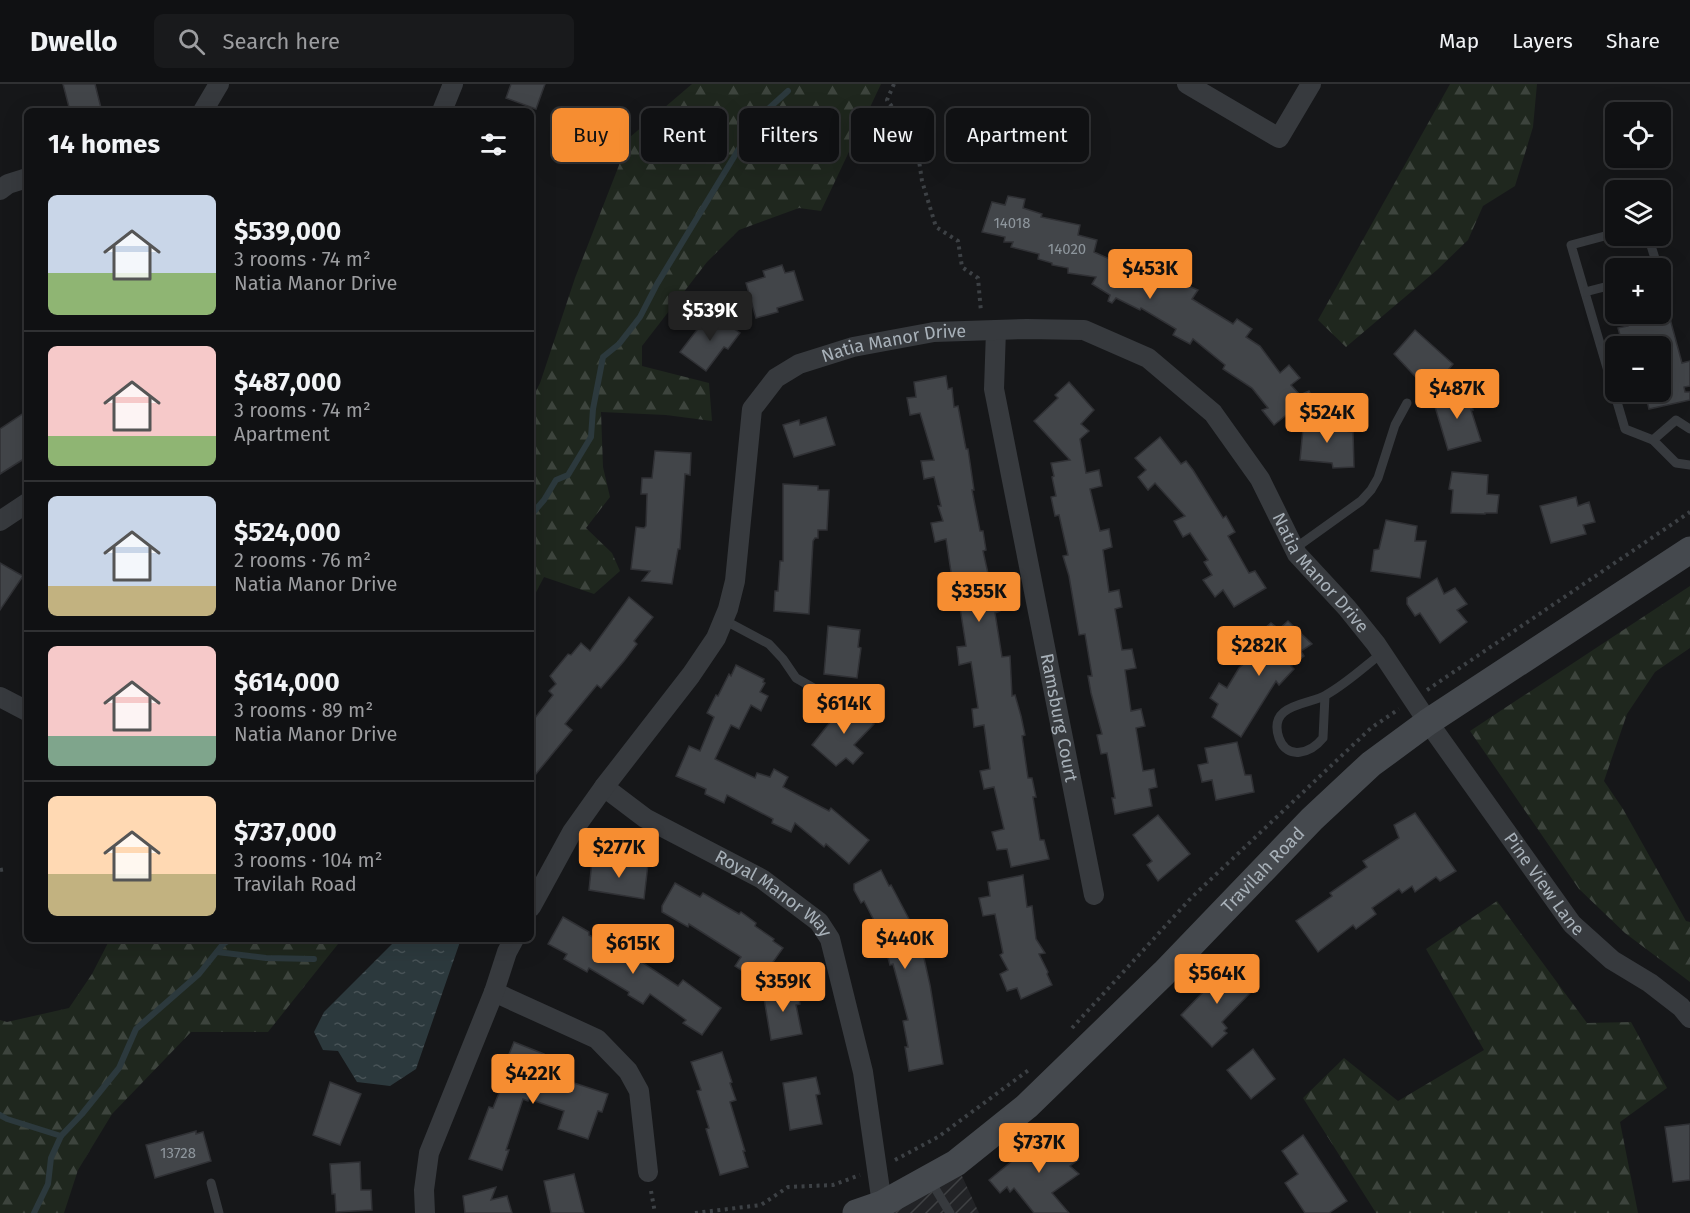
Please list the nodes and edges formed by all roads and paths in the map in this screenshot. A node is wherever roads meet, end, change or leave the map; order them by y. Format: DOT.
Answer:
graph roads {
  1 [pos="219,84"];
  2 [pos="453,84"];
  3 [pos="894,84"];
  4 [pos="1187,84"];
  5 [pos="1311,84"];
  6 [pos="205,108"];
  7 [pos="443,108"];
  8 [pos="24,179"];
  9 [pos="0,190"];
  10 [pos="1605,236"];
  11 [pos="1605,287"];
  12 [pos="1585,292"];
  13 [pos="989,330"];
  14 [pos="1407,403"];
  15 [pos="1690,429"];
  16 [pos="1653,440"];
  17 [pos="1690,465"];
  18 [pos="24,505"];
  19 [pos="1690,512"];
  20 [pos="0,521"];
  21 [pos="1294,549"];
  22 [pos="1690,550"];
  23 [pos="724,620"];
  24 [pos="1382,653"];
  25 [pos="1325,696"];
  26 [pos="0,697"];
  27 [pos="831,698"];
  28 [pos="1413,699"];
  29 [pos="24,709"];
  30 [pos="1428,722"];
  31 [pos="604,787"];
  32 [pos="6,869"];
  33 [pos="0,870"];
  34 [pos="1094,895"];
  35 [pos="534,902"];
  36 [pos="512,942"];
  37 [pos="494,992"];
  38 [pos="1690,1018"];
  39 [pos="1067,1033"];
  40 [pos="1034,1066"];
  41 [pos="877,1169"];
  42 [pos="648,1172"];
  43 [pos="929,1178"];
  44 [pos="211,1183"];
  45 [pos="882,1204"];
  46 [pos="219,1213"];
  47 [pos="425,1213"];
  48 [pos="695,1213"];
  49 [pos="856,1213"];
  50 [pos="950,1213"];
  1 -- 6 [label="street"];
  2 -- 7 [label="street"];
  3 -- 13 [label="path"];
  4 -- 5 [label="street"];
  8 -- 9 [label="street"];
  10 -- 12 [label="lane"];
  11 -- 12 [label="lane"];
  12 -- 16 [label="lane"];
  13 -- 21 [label="street, Natia Manor Drive"];
  13 -- 23 [label="street, Natia Manor Drive"];
  13 -- 34 [label="street, Ramsburg Court"];
  14 -- 21 [label="lane"];
  15 -- 16 [label="lane"];
  16 -- 17 [label="lane"];
  18 -- 20 [label="street"];
  19 -- 28 [label="path"];
  21 -- 24 [label="street, Natia Manor Drive"];
  22 -- 30 [label="main road, Travilah Road"];
  23 -- 27 [label="lane"];
  23 -- 31 [label="street, Natia Manor Drive"];
  24 -- 25 [label="lane"];
  24 -- 28 [label="street, Natia Manor Drive"];
  25 -- 25 [label="lane"];
  26 -- 29 [label="street"];
  28 -- 30 [label="street, Natia Manor Drive"];
  28 -- 39 [label="path"];
  30 -- 38 [label="street, Pine View Lane"];
  30 -- 43 [label="main road, Travilah Road"];
  31 -- 35 [label="street, Natia Manor Drive"];
  31 -- 41 [label="street, Royal Manor Way"];
  32 -- 33 [label="path"];
  36 -- 37 [label="street"];
  37 -- 42 [label="street"];
  37 -- 47 [label="street"];
  40 -- 41 [label="path"];
  41 -- 45 [label="street, Royal Manor Way"];
  41 -- 48 [label="path"];
  43 -- 45 [label="main road, Travilah Road"];
  43 -- 50 [label="lane"];
  44 -- 46 [label="lane"];
  45 -- 49 [label="main road, Travilah Road"];
}
